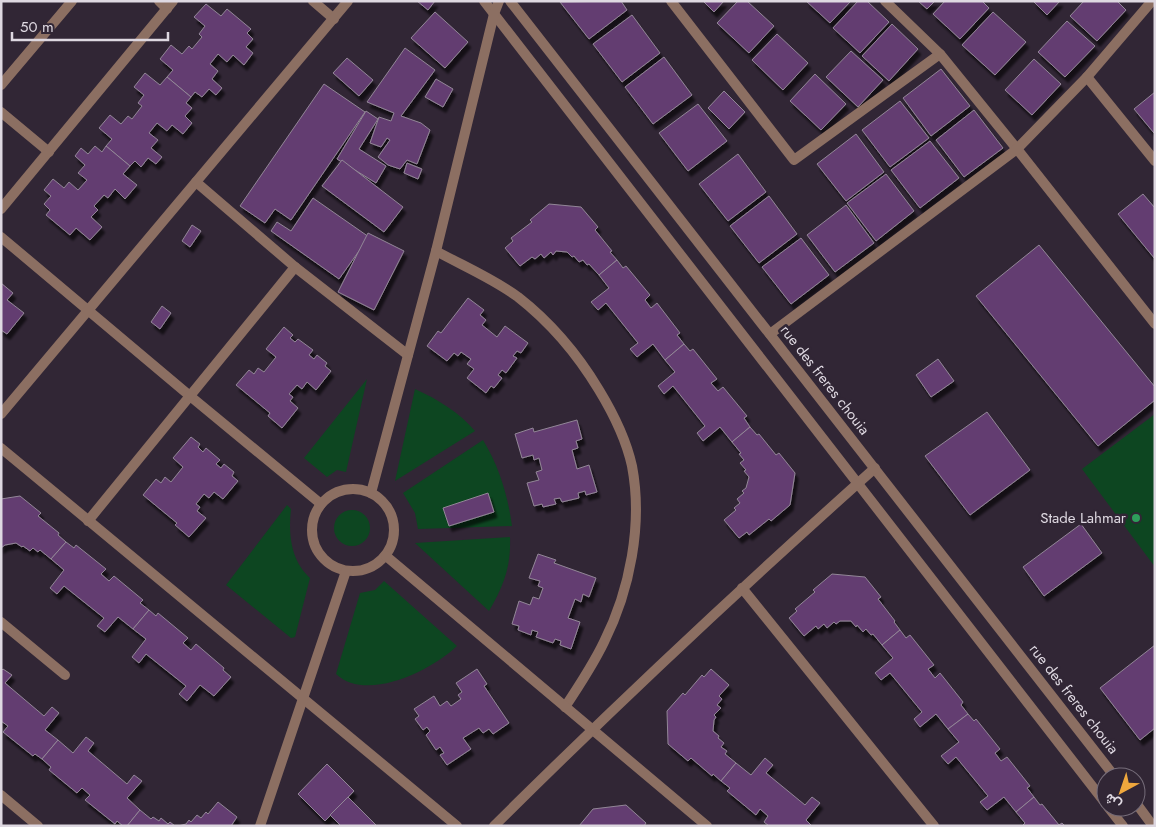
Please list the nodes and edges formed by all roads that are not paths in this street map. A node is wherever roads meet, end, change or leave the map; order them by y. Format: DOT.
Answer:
graph roads {
  1 [pos="72,1"];
  2 [pos="159,1"];
  3 [pos="313,1"];
  4 [pos="348,1"];
  5 [pos="484,1"];
  6 [pos="499,1"];
  7 [pos="510,1"];
  8 [pos="671,1"];
  9 [pos="885,1"];
  10 [pos="1152,1"];
  11 [pos="170,5"];
  12 [pos="494,14"];
  13 [pos="334,19"];
  14 [pos="940,54"];
  15 [pos="1087,77"];
  16 [pos="1,85"];
  17 [pos="1,112"];
  18 [pos="1017,149"];
  19 [pos="49,152"];
  20 [pos="1155,161"];
  21 [pos="196,182"];
  22 [pos="1,209"];
  23 [pos="1,237"];
  24 [pos="436,250"];
  25 [pos="296,266"];
  26 [pos="89,310"];
  27 [pos="1155,324"];
  28 [pos="770,334"];
  29 [pos="408,355"];
  30 [pos="190,396"];
  31 [pos="1,414"];
  32 [pos="1,448"];
  33 [pos="875,468"];
  34 [pos="857,484"];
  35 [pos="371,493"];
  36 [pos="321,504"];
  37 [pos="88,521"];
  38 [pos="386,556"];
  39 [pos="346,571"];
  40 [pos="742,588"];
  41 [pos="1,622"];
  42 [pos="64,675"];
  43 [pos="302,697"];
  44 [pos="565,707"];
  45 [pos="591,730"];
  46 [pos="1107,767"];
  47 [pos="1096,792"];
  48 [pos="1,795"];
  49 [pos="1146,816"];
  50 [pos="38,826"];
  51 [pos="260,826"];
  52 [pos="457,826"];
  53 [pos="494,826"];
  54 [pos="707,826"];
  55 [pos="934,826"];
  56 [pos="1154,826"];
  1 -- 16 [label="street"];
  2 -- 11 [label="street"];
  3 -- 13 [label="street"];
  4 -- 13 [label="street"];
  5 -- 12 [label="street"];
  6 -- 12 [label="street"];
  7 -- 28 [label="street, rue des freres chouia"];
  8 -- 14 [label="street"];
  9 -- 14 [label="street"];
  10 -- 15 [label="street"];
  11 -- 19 [label="street"];
  12 -- 24 [label="street"];
  12 -- 34 [label="street"];
  13 -- 21 [label="street"];
  14 -- 18 [label="street"];
  15 -- 18 [label="street"];
  15 -- 20 [label="street"];
  17 -- 19 [label="street"];
  18 -- 27 [label="street"];
  18 -- 28 [label="street"];
  19 -- 22 [label="street"];
  21 -- 25 [label="street"];
  21 -- 26 [label="street"];
  23 -- 26 [label="street"];
  24 -- 29 [label="street"];
  24 -- 44 [label="street"];
  25 -- 29 [label="street"];
  25 -- 30 [label="street"];
  26 -- 30 [label="street"];
  26 -- 31 [label="street"];
  28 -- 33 [label="street, rue des freres chouia"];
  29 -- 35 [label="street"];
  30 -- 36 [label="street"];
  30 -- 37 [label="street"];
  32 -- 37 [label="street"];
  33 -- 34 [label="street"];
  33 -- 46 [label="street, rue des freres chouia"];
  34 -- 40 [label="street"];
  34 -- 47 [label="street"];
  35 -- 36 [label="street"];
  35 -- 38 [label="street"];
  36 -- 39 [label="street"];
  37 -- 43 [label="street"];
  38 -- 39 [label="street"];
  38 -- 44 [label="street"];
  39 -- 43 [label="street"];
  40 -- 45 [label="street"];
  40 -- 55 [label="street"];
  41 -- 42 [label="street"];
  43 -- 51 [label="street"];
  43 -- 52 [label="street"];
  44 -- 45 [label="street"];
  45 -- 53 [label="street"];
  45 -- 54 [label="street"];
  48 -- 50 [label="street"];
  49 -- 56 [label="street"];
}
